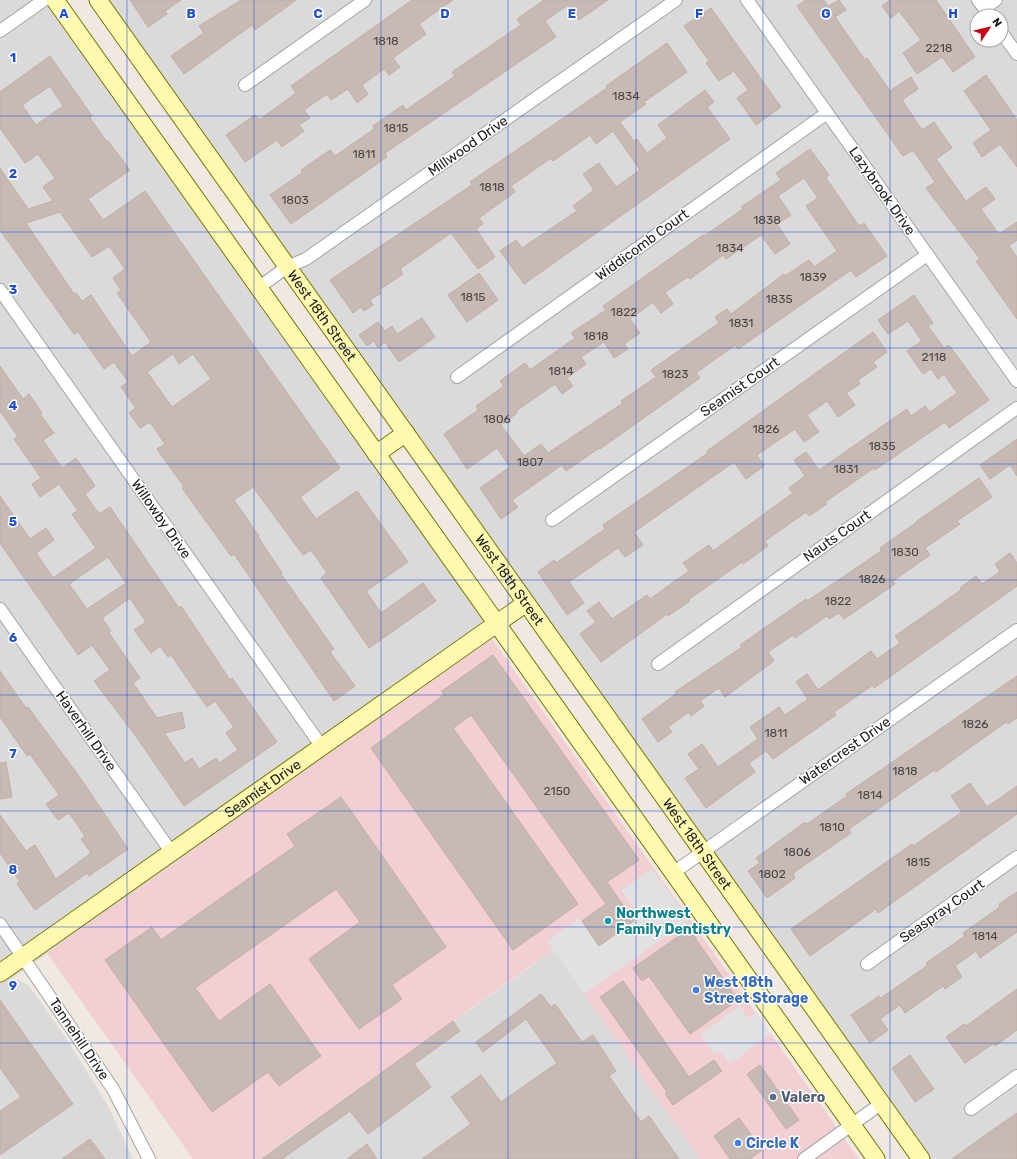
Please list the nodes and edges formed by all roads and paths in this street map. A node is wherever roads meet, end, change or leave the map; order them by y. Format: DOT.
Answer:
graph roads {
  1 [pos="44,0"];
  2 [pos="55,0"];
  3 [pos="98,0"];
  4 [pos="365,0"];
  5 [pos="676,0"];
  6 [pos="747,0"];
  7 [pos="996,0"];
  8 [pos="984,8"];
  9 [pos="0,31"];
  10 [pos="1009,43"];
  11 [pos="1017,54"];
  12 [pos="245,85"];
  13 [pos="827,113"];
  14 [pos="927,255"];
  15 [pos="287,267"];
  16 [pos="258,288"];
  17 [pos="0,290"];
  18 [pos="457,377"];
  19 [pos="1017,381"];
  20 [pos="1017,408"];
  21 [pos="406,433"];
  22 [pos="376,454"];
  23 [pos="552,520"];
  24 [pos="526,603"];
  25 [pos="0,609"];
  26 [pos="497,624"];
  27 [pos="1017,630"];
  28 [pos="658,664"];
  29 [pos="322,747"];
  30 [pos="172,852"];
  31 [pos="703,852"];
  32 [pos="1017,857"];
  33 [pos="673,873"];
  34 [pos="0,924"];
  35 [pos="23,957"];
  36 [pos="867,964"];
  37 [pos="0,973"];
  38 [pos="1017,1076"];
  39 [pos="882,1103"];
  40 [pos="971,1109"];
  41 [pos="852,1125"];
  42 [pos="149,1159"];
  43 [pos="804,1159"];
  44 [pos="876,1159"];
  45 [pos="921,1159"];
  1 -- 9 [label="street"];
  2 -- 16 [label="main road"];
  3 -- 15 [label="main road, West 18th Street"];
  4 -- 12 [label="street"];
  5 -- 15 [label="street, Millwood Drive"];
  6 -- 13 [label="street, Lazybrook Drive"];
  7 -- 8 [label="street"];
  10 -- 11 [label="street"];
  13 -- 14 [label="street, Lazybrook Drive"];
  13 -- 18 [label="street, Widdicomb Court"];
  14 -- 19 [label="street, Lazybrook Drive"];
  14 -- 23 [label="street, Seamist Court"];
  15 -- 16 [label="street, Millwood Drive"];
  15 -- 21 [label="main road, West 18th Street"];
  16 -- 22 [label="main road"];
  17 -- 29 [label="street, Willowby Drive"];
  20 -- 28 [label="street, Nauts Court"];
  21 -- 22 [label="main road"];
  21 -- 24 [label="main road, West 18th Street"];
  22 -- 26 [label="main road"];
  24 -- 26 [label="main road, Seamist Drive"];
  24 -- 31 [label="main road, West 18th Street"];
  25 -- 30 [label="street, Haverhill Drive"];
  26 -- 29 [label="main road, Seamist Drive"];
  26 -- 33 [label="main road"];
  27 -- 31 [label="street, Watercrest Drive"];
  29 -- 30 [label="main road, Seamist Drive"];
  30 -- 35 [label="main road, Seamist Drive"];
  31 -- 33 [label="street, Watercrest Drive"];
  31 -- 39 [label="main road, West 18th Street"];
  32 -- 36 [label="street, Seaspray Court"];
  33 -- 41 [label="main road"];
  34 -- 35 [label="street, Tannehill Drive"];
  35 -- 37 [label="main road, Seamist Drive"];
  35 -- 42 [label="street, Tannehill Drive"];
  38 -- 40 [label="street"];
  39 -- 41 [label="street"];
  39 -- 45 [label="main road, West 18th Street"];
  41 -- 43 [label="street"];
  41 -- 44 [label="main road"];
}
